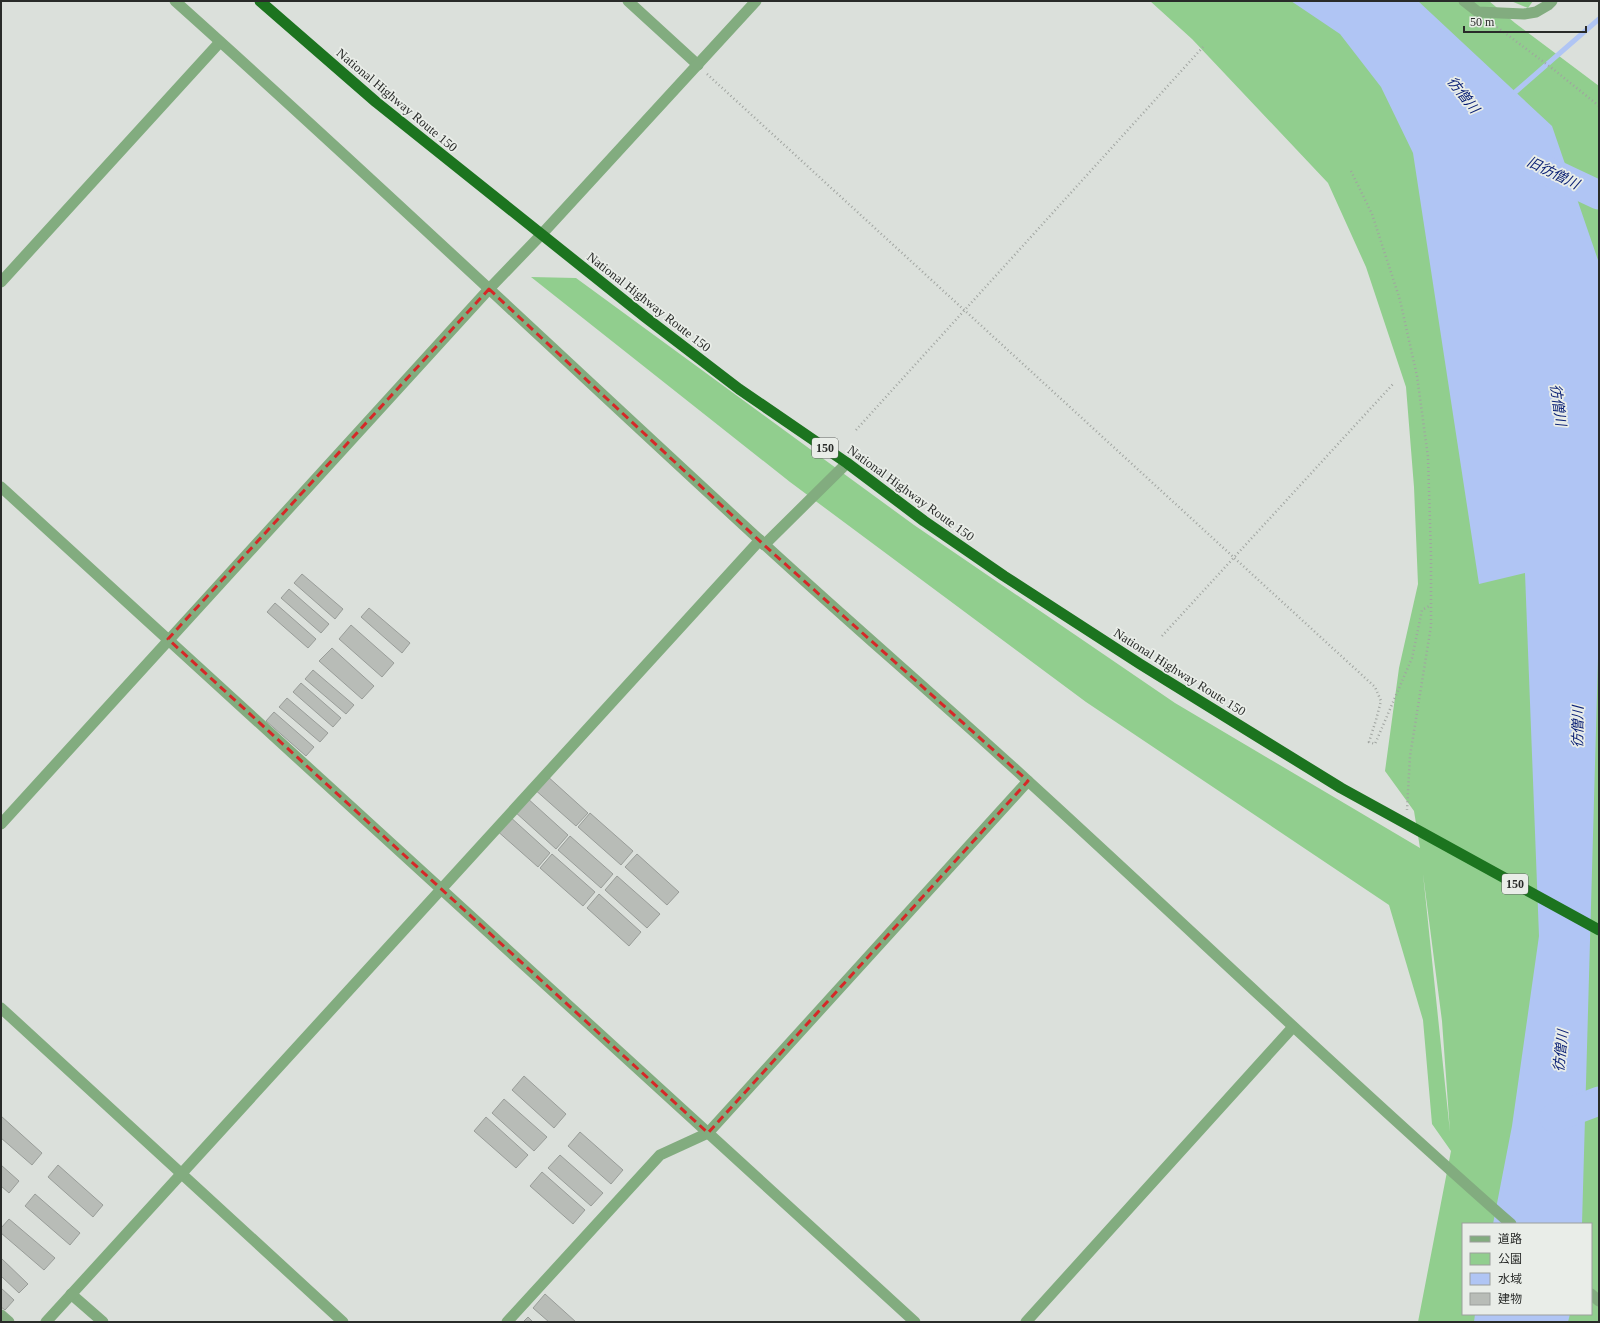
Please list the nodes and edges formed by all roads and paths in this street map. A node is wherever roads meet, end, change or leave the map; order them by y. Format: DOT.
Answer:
graph roads {
  1 [pos="175,1"];
  2 [pos="260,1"];
  3 [pos="628,1"];
  4 [pos="756,1"];
  5 [pos="1464,1"];
  6 [pos="1552,1"];
  7 [pos="1496,26"];
  8 [pos="220,42"];
  9 [pos="1203,48"];
  10 [pos="698,65"];
  11 [pos="1599,106"];
  12 [pos="1351,171"];
  13 [pos="541,235"];
  14 [pos="1,282"];
  15 [pos="489,289"];
  16 [pos="964,310"];
  17 [pos="1393,384"];
  18 [pos="856,430"];
  19 [pos="847,463"];
  20 [pos="1,487"];
  21 [pos="762,543"];
  22 [pos="1234,557"];
  23 [pos="1431,605"];
  24 [pos="1162,636"];
  25 [pos="168,639"];
  26 [pos="1028,781"];
  27 [pos="1,824"];
  28 [pos="1406,824"];
  29 [pos="442,889"];
  30 [pos="1599,930"];
  31 [pos="1,1008"];
  32 [pos="1293,1027"];
  33 [pos="708,1133"];
  34 [pos="181,1173"];
  35 [pos="1510,1223"];
  36 [pos="71,1294"];
  37 [pos="1,1315"];
  38 [pos="9,1322"];
  39 [pos="46,1322"];
  40 [pos="103,1322"];
  41 [pos="343,1322"];
  42 [pos="507,1322"];
  43 [pos="915,1322"];
  44 [pos="1026,1322"];
  1 -- 8 [label="street"];
  2 -- 13 [label="highway, National Highway Route 150 / 150"];
  3 -- 10 [label="street"];
  4 -- 10 [label="street"];
  5 -- 6 [label="street"];
  7 -- 11 [label="path"];
  8 -- 14 [label="street"];
  8 -- 15 [label="street"];
  9 -- 16 [label="path"];
  10 -- 13 [label="street"];
  10 -- 16 [label="path"];
  12 -- 23 [label="path"];
  13 -- 15 [label="street"];
  13 -- 19 [label="highway, National Highway Route 150 / 150"];
  15 -- 21 [label="street"];
  15 -- 25 [label="street"];
  16 -- 18 [label="path"];
  16 -- 22 [label="path"];
  17 -- 22 [label="path"];
  19 -- 21 [label="street"];
  19 -- 28 [label="highway, National Highway Route 150 / 150"];
  20 -- 25 [label="street"];
  21 -- 26 [label="street"];
  21 -- 29 [label="street"];
  22 -- 23 [label="path"];
  22 -- 24 [label="path"];
  23 -- 28 [label="path"];
  25 -- 27 [label="street"];
  25 -- 29 [label="street"];
  26 -- 32 [label="street"];
  26 -- 33 [label="street"];
  28 -- 30 [label="highway, National Highway Route 150 / 150"];
  29 -- 33 [label="street"];
  29 -- 34 [label="street"];
  31 -- 34 [label="street"];
  32 -- 35 [label="street"];
  32 -- 44 [label="street"];
  33 -- 42 [label="street"];
  33 -- 43 [label="street"];
  34 -- 36 [label="street"];
  34 -- 41 [label="street"];
  36 -- 39 [label="street"];
  36 -- 40 [label="street"];
  37 -- 38 [label="street"];
}
